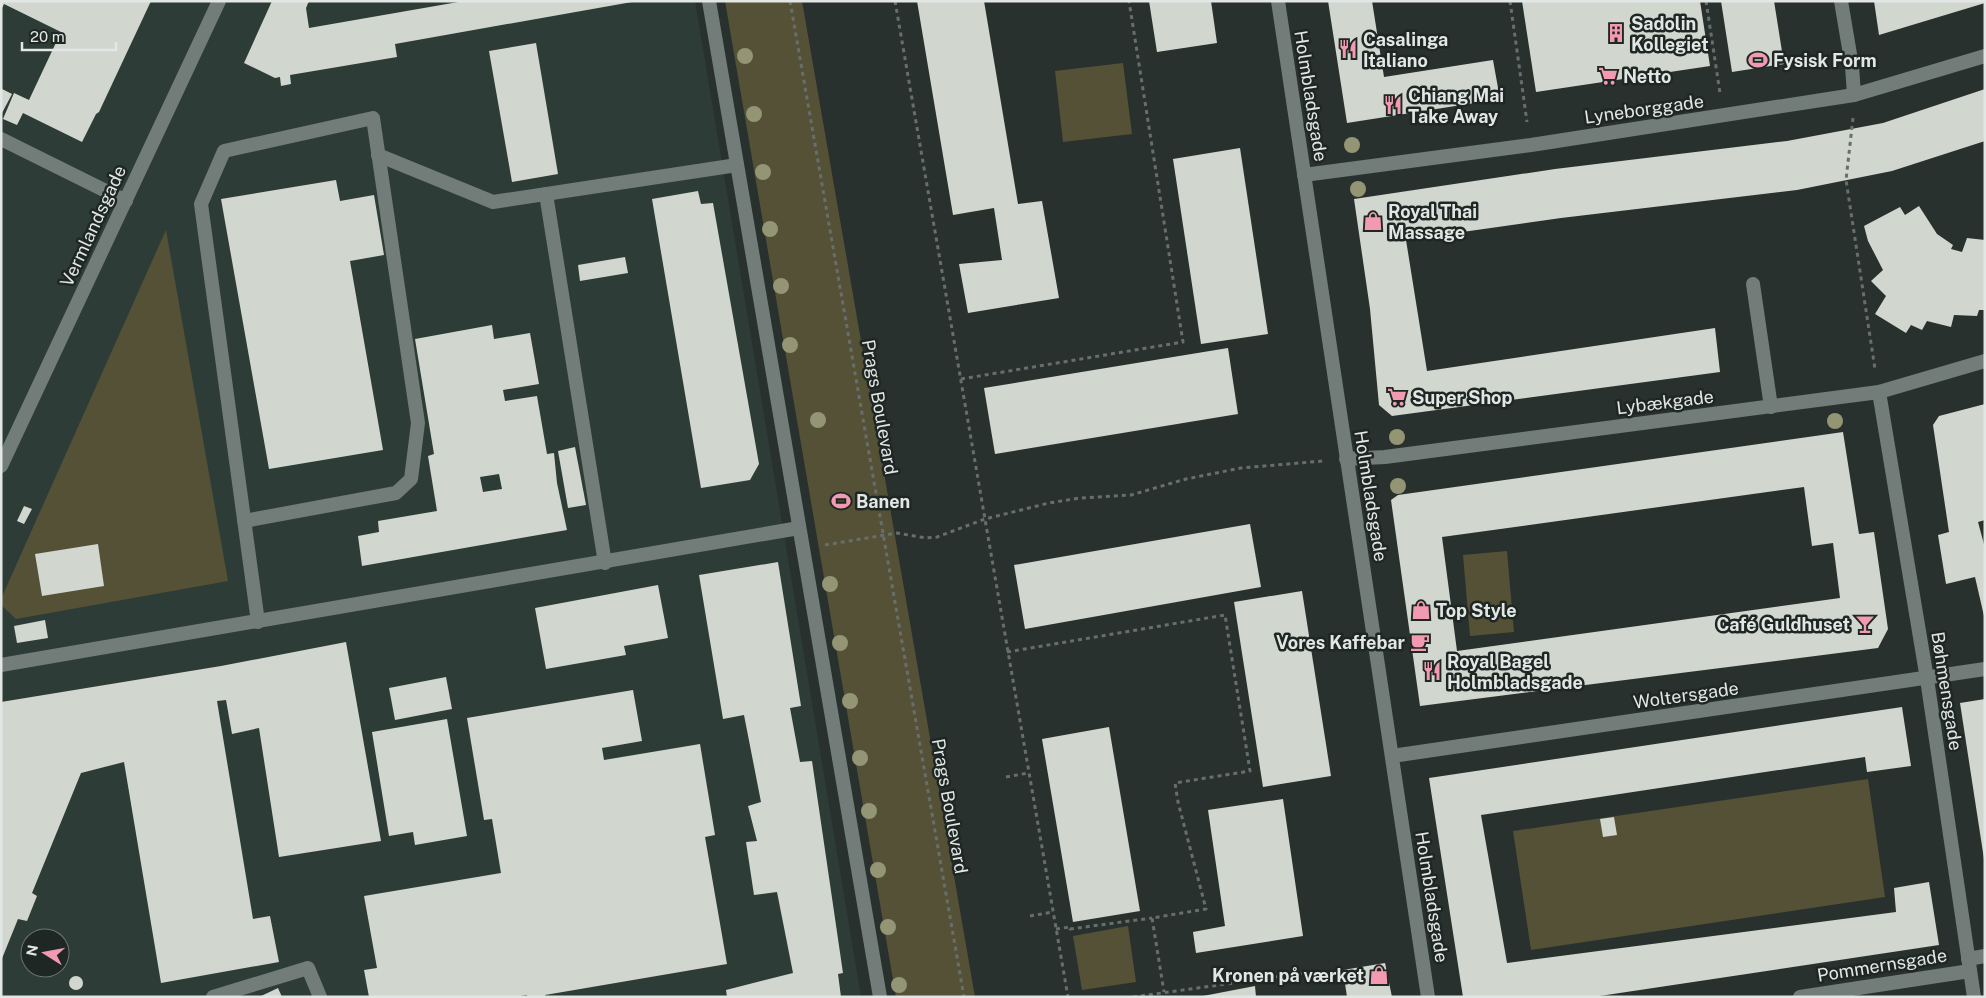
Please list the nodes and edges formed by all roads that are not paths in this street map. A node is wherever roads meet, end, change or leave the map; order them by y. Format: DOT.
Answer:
graph roads {
  1 [pos="219,1"];
  2 [pos="709,1"];
  3 [pos="1278,1"];
  4 [pos="1841,1"];
  5 [pos="1985,56"];
  6 [pos="1854,95"];
  7 [pos="1,139"];
  8 [pos="378,155"];
  9 [pos="737,165"];
  10 [pos="1304,175"];
  11 [pos="546,194"];
  12 [pos="126,201"];
  13 [pos="1753,284"];
  14 [pos="1985,361"];
  15 [pos="1879,392"];
  16 [pos="1771,407"];
  17 [pos="1346,459"];
  18 [pos="1,466"];
  19 [pos="244,521"];
  20 [pos="798,528"];
  21 [pos="604,563"];
  22 [pos="258,622"];
  23 [pos="1,665"];
  24 [pos="1985,669"];
  25 [pos="1926,679"];
  26 [pos="1392,756"];
  27 [pos="1985,956"];
  28 [pos="1969,965"];
  29 [pos="213,997"];
  30 [pos="320,997"];
  31 [pos="880,997"];
  32 [pos="1428,997"];
  33 [pos="1800,997"];
  34 [pos="1974,997"];
  1 -- 12 [label="street, Vermlandsgade"];
  2 -- 9 [label="street"];
  3 -- 10 [label="street, Holmbladsgade"];
  4 -- 6 [label="street"];
  5 -- 6 [label="street, Lyneborggade"];
  6 -- 10 [label="street, Lyneborggade"];
  7 -- 12 [label="street"];
  8 -- 11 [label="street"];
  8 -- 19 [label="street"];
  8 -- 19 [label="street"];
  9 -- 11 [label="street"];
  9 -- 20 [label="street"];
  10 -- 17 [label="street, Holmbladsgade"];
  11 -- 21 [label="street"];
  12 -- 18 [label="street, Vermlandsgade"];
  13 -- 16 [label="street"];
  14 -- 15 [label="street, Lybækgade"];
  15 -- 16 [label="street, Lybækgade"];
  15 -- 25 [label="street, Bøhmensgade"];
  16 -- 17 [label="street, Lybækgade"];
  17 -- 26 [label="street, Holmbladsgade"];
  19 -- 22 [label="street"];
  20 -- 21 [label="street"];
  20 -- 31 [label="street"];
  21 -- 22 [label="street"];
  22 -- 23 [label="street"];
  24 -- 25 [label="street, Woltersgade"];
  25 -- 26 [label="street, Woltersgade"];
  25 -- 28 [label="street, Bøhmensgade"];
  26 -- 32 [label="street, Holmbladsgade"];
  27 -- 28 [label="street, Pommernsgade"];
  28 -- 33 [label="street, Pommernsgade"];
  28 -- 34 [label="street, Bøhmensgade"];
  29 -- 30 [label="street"];
}
